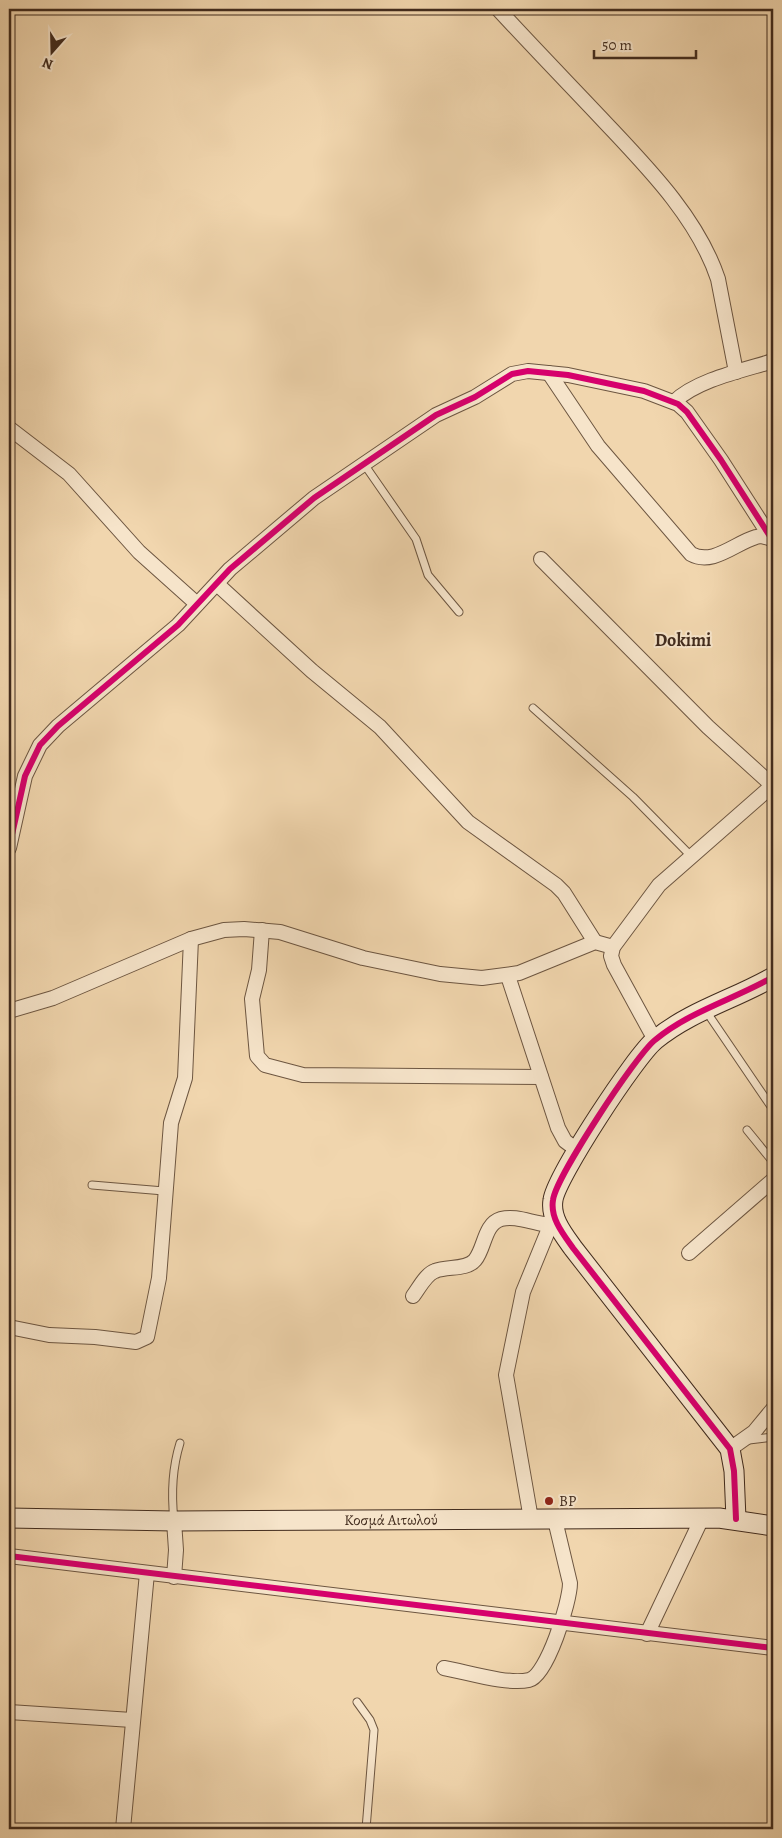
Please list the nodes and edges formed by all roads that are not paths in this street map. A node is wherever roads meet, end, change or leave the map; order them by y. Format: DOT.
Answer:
graph roads {
  1 [pos="498,9"];
  2 [pos="773,361"];
  3 [pos="736,372"];
  4 [pos="549,373"];
  5 [pos="674,402"];
  6 [pos="9,428"];
  7 [pos="364,464"];
  8 [pos="772,539"];
  9 [pos="541,559"];
  10 [pos="217,584"];
  11 [pos="198,604"];
  12 [pos="459,612"];
  13 [pos="533,708"];
  14 [pos="773,785"];
  15 [pos="9,848"];
  16 [pos="691,856"];
  17 [pos="262,930"];
  18 [pos="190,939"];
  19 [pos="595,942"];
  20 [pos="613,947"];
  21 [pos="508,976"];
  22 [pos="773,977"];
  23 [pos="705,1010"];
  24 [pos="9,1011"];
  25 [pos="655,1040"];
  26 [pos="541,1078"];
  27 [pos="772,1108"];
  28 [pos="747,1130"];
  29 [pos="578,1150"];
  30 [pos="773,1162"];
  31 [pos="773,1180"];
  32 [pos="92,1186"];
  33 [pos="164,1191"];
  34 [pos="554,1225"];
  35 [pos="689,1254"];
  36 [pos="413,1296"];
  37 [pos="9,1327"];
  38 [pos="773,1409"];
  39 [pos="773,1437"];
  40 [pos="180,1444"];
  41 [pos="737,1445"];
  42 [pos="9,1518"];
  43 [pos="702,1518"];
  44 [pos="532,1519"];
  45 [pos="736,1519"];
  46 [pos="555,1520"];
  47 [pos="174,1521"];
  48 [pos="773,1526"];
  49 [pos="9,1556"];
  50 [pos="147,1573"];
  51 [pos="174,1577"];
  52 [pos="562,1623"];
  53 [pos="647,1634"];
  54 [pos="773,1648"];
  55 [pos="444,1668"];
  56 [pos="357,1702"];
  57 [pos="9,1712"];
  58 [pos="132,1720"];
  59 [pos="123,1829"];
  60 [pos="366,1829"];
  1 -- 3 [label="street"];
  2 -- 3 [label="street"];
  3 -- 5 [label="street"];
  4 -- 5 [label="street"];
  4 -- 7 [label="street"];
  4 -- 8 [label="street"];
  5 -- 8 [label="street"];
  6 -- 11 [label="street"];
  7 -- 10 [label="street"];
  7 -- 12 [label="lane"];
  9 -- 14 [label="street"];
  10 -- 11 [label="street"];
  10 -- 19 [label="street"];
  11 -- 15 [label="street"];
  13 -- 16 [label="lane"];
  14 -- 16 [label="street"];
  16 -- 20 [label="street"];
  17 -- 18 [label="street"];
  17 -- 21 [label="street"];
  17 -- 26 [label="street"];
  18 -- 24 [label="street"];
  18 -- 33 [label="street"];
  19 -- 20 [label="street"];
  19 -- 21 [label="street"];
  20 -- 25 [label="street"];
  21 -- 26 [label="street"];
  22 -- 23 [label="main road"];
  23 -- 25 [label="main road"];
  23 -- 27 [label="lane"];
  25 -- 29 [label="main road"];
  26 -- 29 [label="street"];
  28 -- 30 [label="lane"];
  29 -- 34 [label="main road"];
  31 -- 35 [label="street"];
  32 -- 33 [label="lane"];
  33 -- 37 [label="street"];
  34 -- 36 [label="street"];
  34 -- 41 [label="main road"];
  34 -- 44 [label="street"];
  38 -- 41 [label="street"];
  39 -- 41 [label="lane"];
  40 -- 47 [label="lane"];
  41 -- 45 [label="main road"];
  42 -- 47 [label="main road, Κοσμά Αιτωλού"];
  43 -- 45 [label="main road, Κοσμά Αιτωλού"];
  43 -- 46 [label="main road, Κοσμά Αιτωλού"];
  43 -- 53 [label="street"];
  44 -- 46 [label="main road, Κοσμά Αιτωλού"];
  44 -- 47 [label="main road, Κοσμά Αιτωλού"];
  45 -- 48 [label="main road, Κοσμά Αιτωλού"];
  46 -- 52 [label="street"];
  47 -- 51 [label="street"];
  49 -- 50 [label="street"];
  50 -- 51 [label="street"];
  50 -- 58 [label="street"];
  51 -- 52 [label="street"];
  52 -- 53 [label="street"];
  52 -- 55 [label="street"];
  53 -- 54 [label="street"];
  56 -- 60 [label="lane"];
  57 -- 58 [label="street"];
  58 -- 59 [label="street"];
}
